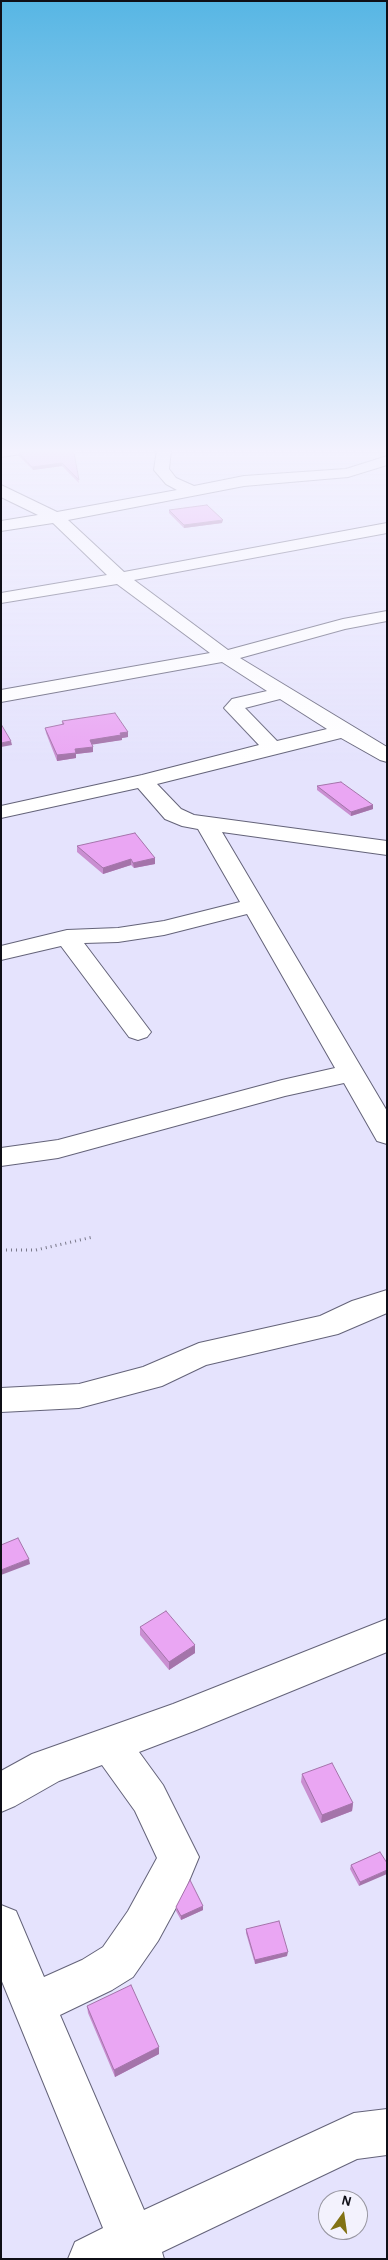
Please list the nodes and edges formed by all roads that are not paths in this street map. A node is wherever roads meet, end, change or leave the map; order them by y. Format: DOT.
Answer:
graph roads {
  1 [pos="93,552"];
  2 [pos="256,552"];
  3 [pos="120,578"];
  4 [pos="1,598"];
  5 [pos="387,616"];
  6 [pos="226,656"];
  7 [pos="283,693"];
  8 [pos="1,696"];
  9 [pos="344,731"];
  10 [pos="273,748"];
  11 [pos="387,756"];
  12 [pos="143,781"];
  13 [pos="1,812"];
  14 [pos="206,823"];
  15 [pos="387,848"];
  16 [pos="255,905"];
  17 [pos="67,937"];
  18 [pos="1,953"];
  19 [pos="138,1032"];
  20 [pos="352,1073"];
  21 [pos="387,1135"];
  22 [pos="1,1157"];
  23 [pos="387,1301"];
  24 [pos="1,1400"];
  25 [pos="387,1636"];
  26 [pos="111,1745"];
  27 [pos="1,1792"];
  28 [pos="1,1926"];
  29 [pos="34,2004"];
  30 [pos="387,2132"];
  31 [pos="122,2252"];
  1 -- 3 [label="street"];
  2 -- 3 [label="street"];
  3 -- 4 [label="street"];
  3 -- 6 [label="street"];
  5 -- 6 [label="street"];
  6 -- 7 [label="street"];
  6 -- 8 [label="street"];
  7 -- 9 [label="street"];
  7 -- 10 [label="street"];
  9 -- 10 [label="street"];
  9 -- 11 [label="street"];
  10 -- 12 [label="street"];
  12 -- 13 [label="street"];
  12 -- 14 [label="street"];
  14 -- 15 [label="street"];
  14 -- 16 [label="street"];
  16 -- 17 [label="street"];
  16 -- 20 [label="street"];
  17 -- 18 [label="street"];
  17 -- 19 [label="street"];
  20 -- 21 [label="street"];
  20 -- 22 [label="street"];
  23 -- 24 [label="street"];
  25 -- 26 [label="street"];
  26 -- 27 [label="street"];
  26 -- 29 [label="street"];
  28 -- 29 [label="street"];
  29 -- 31 [label="street"];
  30 -- 31 [label="street"];
}
